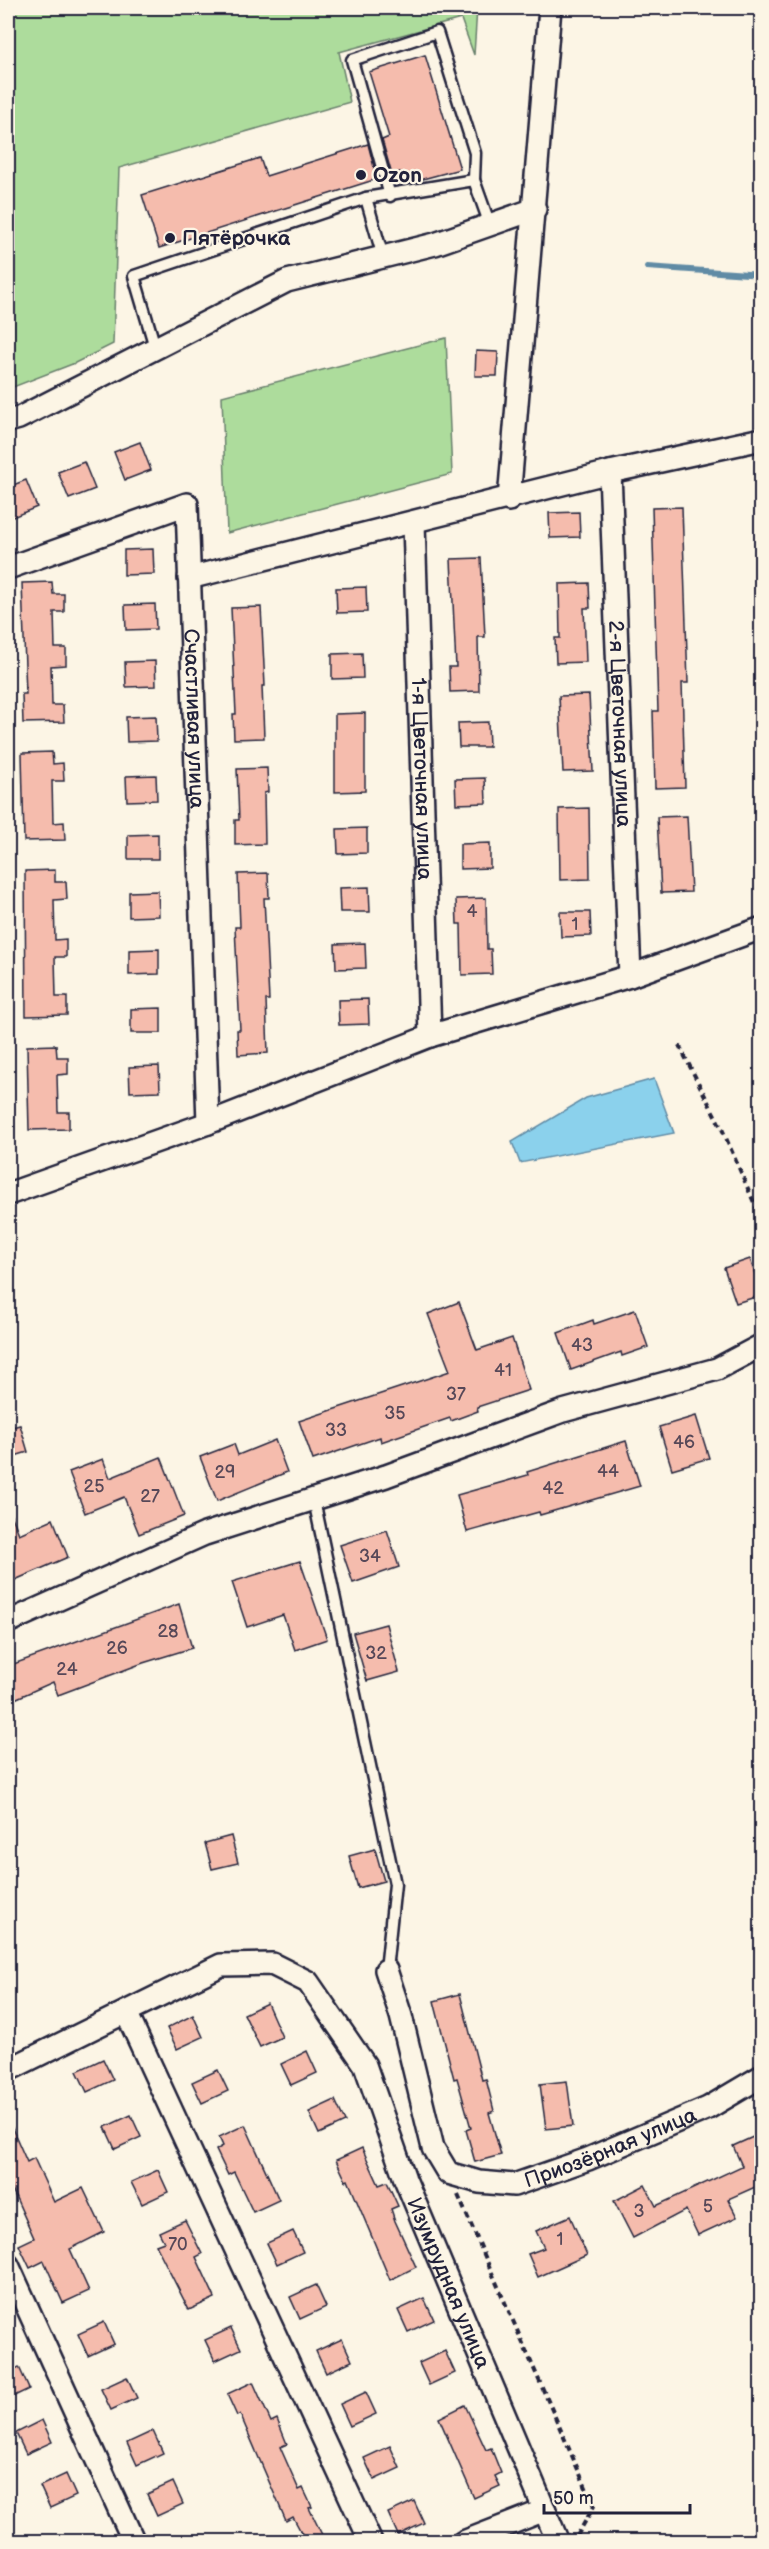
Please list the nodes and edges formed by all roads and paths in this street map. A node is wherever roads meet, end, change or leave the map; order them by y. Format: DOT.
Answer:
graph roads {
  1 [pos="550,8"];
  2 [pos="474,180"];
  3 [pos="390,196"];
  4 [pos="366,198"];
  5 [pos="535,208"];
  6 [pos="490,225"];
  7 [pos="383,257"];
  8 [pos="155,348"];
  9 [pos="8,421"];
  10 [pos="762,439"];
  11 [pos="609,472"];
  12 [pos="510,500"];
  13 [pos="414,523"];
  14 [pos="8,568"];
  15 [pos="189,578"];
  16 [pos="762,928"];
  17 [pos="630,976"];
  18 [pos="430,1036"];
  19 [pos="680,1045"];
  20 [pos="208,1123"];
  21 [pos="8,1194"];
  22 [pos="762,1221"];
  23 [pos="762,1345"];
  24 [pos="314,1500"];
  25 [pos="8,1622"];
  26 [pos="386,1970"];
  27 [pos="126,2012"];
  28 [pos="8,2070"];
  29 [pos="762,2076"];
  30 [pos="448,2173"];
  31 [pos="8,2265"];
  32 [pos="545,2510"];
  33 [pos="134,2541"];
  34 [pos="371,2541"];
  35 [pos="463,2541"];
  36 [pos="558,2541"];
  37 [pos="574,2541"];
  1 -- 5 [label="street"];
  2 -- 3 [label="lane"];
  2 -- 3 [label="lane"];
  2 -- 6 [label="lane"];
  3 -- 4 [label="lane"];
  4 -- 7 [label="lane"];
  4 -- 8 [label="lane"];
  5 -- 6 [label="street"];
  5 -- 12 [label="street"];
  6 -- 7 [label="street"];
  7 -- 8 [label="street"];
  8 -- 9 [label="street"];
  10 -- 11 [label="street"];
  11 -- 12 [label="street"];
  11 -- 17 [label="street, 2-я Цветочная улица"];
  12 -- 13 [label="street"];
  13 -- 15 [label="street"];
  13 -- 18 [label="street, 1-я Цветочная улица"];
  14 -- 15 [label="street, Счастливая улица"];
  15 -- 20 [label="street, Счастливая улица"];
  16 -- 17 [label="street"];
  17 -- 18 [label="street"];
  18 -- 20 [label="street"];
  19 -- 22 [label="path"];
  20 -- 21 [label="street"];
  23 -- 24 [label="street"];
  24 -- 25 [label="street"];
  24 -- 26 [label="lane"];
  26 -- 30 [label="street"];
  27 -- 28 [label="street"];
  27 -- 32 [label="street, Изумрудная улица"];
  27 -- 34 [label="street"];
  29 -- 30 [label="street, Приозёрная улица"];
  30 -- 37 [label="path"];
  31 -- 33 [label="street"];
  32 -- 35 [label="street"];
  32 -- 36 [label="street, Изумрудная улица"];
}
